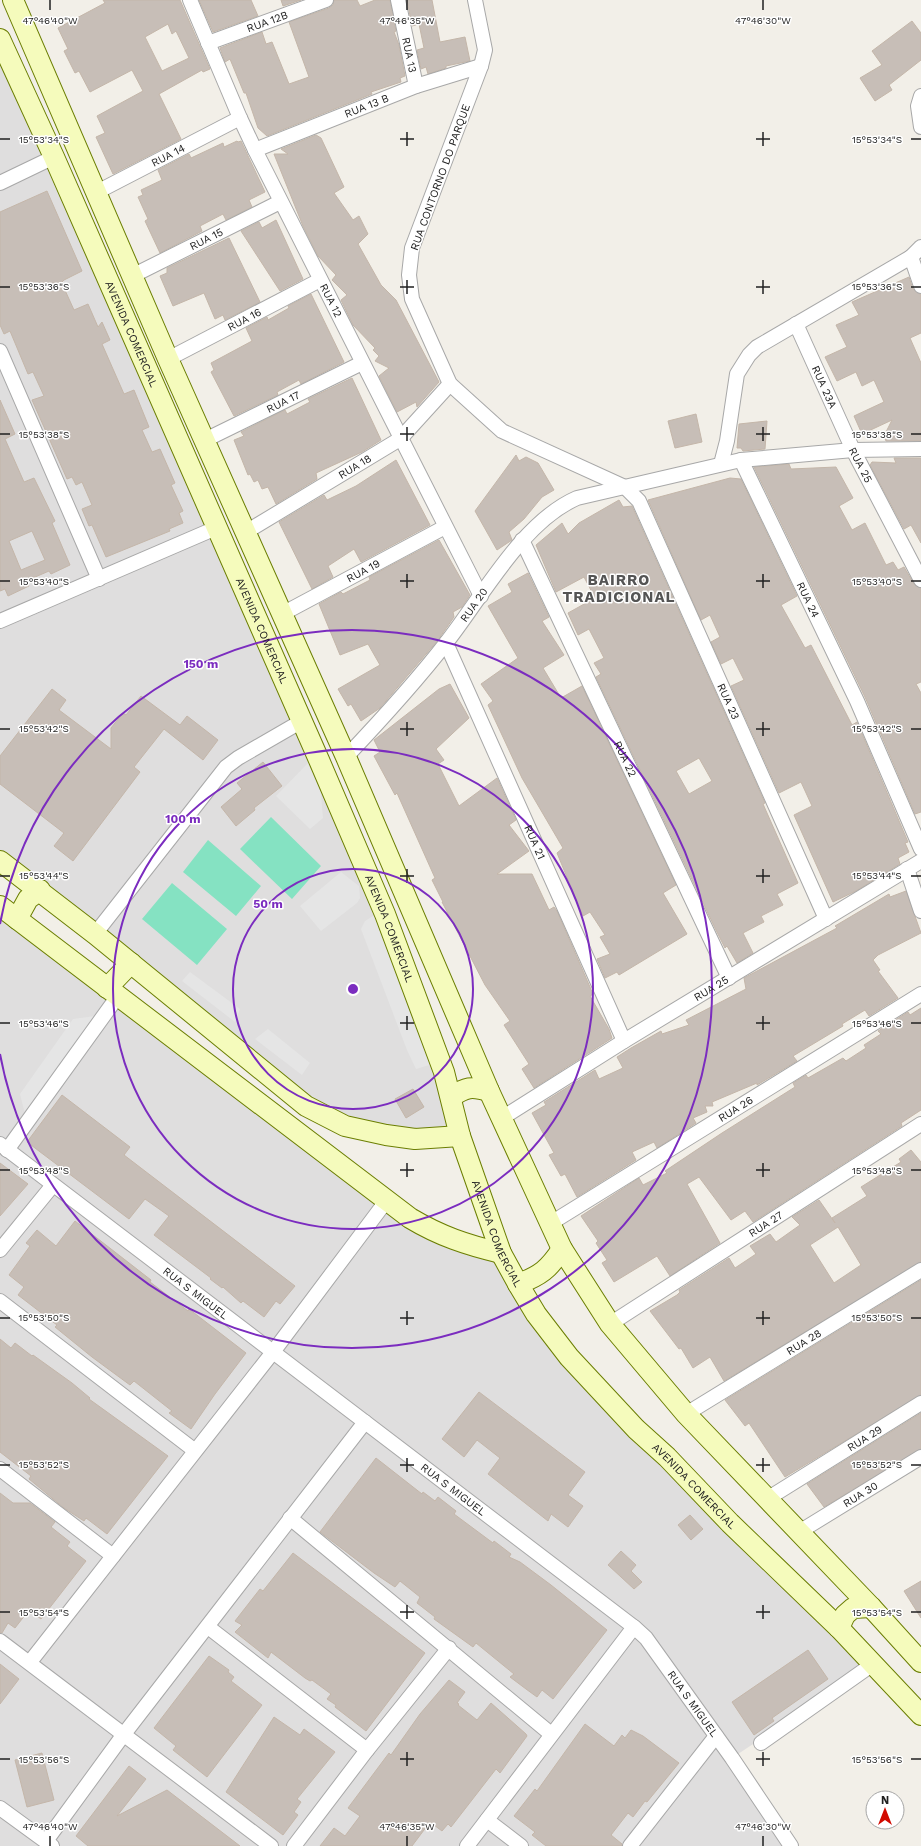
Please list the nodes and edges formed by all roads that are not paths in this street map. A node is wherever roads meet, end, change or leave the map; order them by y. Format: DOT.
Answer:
graph roads {
  1 [pos="13,0"];
  2 [pos="190,0"];
  3 [pos="326,0"];
  4 [pos="398,0"];
  5 [pos="475,0"];
  6 [pos="0,39"];
  7 [pos="208,43"];
  8 [pos="481,66"];
  9 [pos="416,86"];
  10 [pos="921,96"];
  11 [pos="62,111"];
  12 [pos="240,118"];
  13 [pos="39,122"];
  14 [pos="921,127"];
  15 [pos="255,150"];
  16 [pos="54,157"];
  17 [pos="0,183"];
  18 [pos="97,192"];
  19 [pos="280,202"];
  20 [pos="114,233"];
  21 [pos="92,243"];
  22 [pos="921,247"];
  23 [pos="911,257"];
  24 [pos="132,276"];
  25 [pos="320,280"];
  26 [pos="921,286"];
  27 [pos="796,324"];
  28 [pos="0,351"];
  29 [pos="168,359"];
  30 [pos="362,363"];
  31 [pos="450,384"];
  32 [pos="400,439"];
  33 [pos="205,440"];
  34 [pos="921,449"];
  35 [pos="853,450"];
  36 [pos="741,460"];
  37 [pos="720,464"];
  38 [pos="625,486"];
  39 [pos="445,527"];
  40 [pos="216,528"];
  41 [pos="246,532"];
  42 [pos="522,540"];
  43 [pos="99,579"];
  44 [pos="921,580"];
  45 [pos="269,585"];
  46 [pos="247,596"];
  47 [pos="481,596"];
  48 [pos="282,614"];
  49 [pos="0,621"];
  50 [pos="446,643"];
  51 [pos="300,656"];
  52 [pos="278,666"];
  53 [pos="302,721"];
  54 [pos="346,757"];
  55 [pos="921,849"];
  56 [pos="0,861"];
  57 [pos="921,861"];
  58 [pos="906,868"];
  59 [pos="40,890"];
  60 [pos="0,906"];
  61 [pos="921,911"];
  62 [pos="17,919"];
  63 [pos="826,919"];
  64 [pos="95,934"];
  65 [pos="131,963"];
  66 [pos="729,978"];
  67 [pos="112,992"];
  68 [pos="921,994"];
  69 [pos="624,1041"];
  70 [pos="489,1091"];
  71 [pos="451,1097"];
  72 [pos="502,1118"];
  73 [pos="921,1124"];
  74 [pos="460,1136"];
  75 [pos="4,1147"];
  76 [pos="53,1185"];
  77 [pos="387,1200"];
  78 [pos="551,1223"];
  79 [pos="0,1250"];
  80 [pos="562,1250"];
  81 [pos="501,1253"];
  82 [pos="921,1270"];
  83 [pos="518,1284"];
  84 [pos="0,1301"];
  85 [pos="610,1324"];
  86 [pos="273,1352"];
  87 [pos="921,1403"];
  88 [pos="686,1414"];
  89 [pos="365,1422"];
  90 [pos="194,1450"];
  91 [pos="921,1457"];
  92 [pos="0,1469"];
  93 [pos="767,1499"];
  94 [pos="290,1518"];
  95 [pos="799,1532"];
  96 [pos="112,1556"];
  97 [pos="871,1607"];
  98 [pos="208,1627"];
  99 [pos="634,1627"];
  100 [pos="838,1628"];
  101 [pos="0,1641"];
  102 [pos="449,1648"];
  103 [pos="918,1654"];
  104 [pos="30,1662"];
  105 [pos="873,1664"];
  106 [pos="921,1715"];
  107 [pos="124,1734"];
  108 [pos="551,1734"];
  109 [pos="716,1736"];
  110 [pos="761,1743"];
  111 [pos="367,1750"];
  112 [pos="0,1808"];
  113 [pos="487,1820"];
  114 [pos="49,1843"];
  115 [pos="271,1846"];
  116 [pos="294,1846"];
  117 [pos="467,1846"];
  118 [pos="521,1846"];
  119 [pos="630,1846"];
  120 [pos="791,1846"];
  1 -- 11 [label="street, AVENIDA COMERCIAL"];
  2 -- 7 [label="street, RUA 12"];
  3 -- 7 [label="street, RUA 12B"];
  4 -- 9 [label="street, RUA 13"];
  5 -- 8 [label="street, RUA CONTORNO DO PARQUE"];
  6 -- 13 [label="street, AVENIDA COMERCIAL"];
  7 -- 12 [label="street, RUA 12"];
  8 -- 9 [label="street, RUA 13 B"];
  8 -- 31 [label="street, RUA CONTORNO DO PARQUE"];
  9 -- 15 [label="street, RUA 13 B"];
  10 -- 14 [label="street"];
  11 -- 13 [label="street"];
  11 -- 18 [label="street, AVENIDA COMERCIAL"];
  12 -- 15 [label="street, RUA 12"];
  12 -- 18 [label="street, RUA 14"];
  13 -- 16 [label="street, AVENIDA COMERCIAL"];
  15 -- 19 [label="street, RUA 12"];
  16 -- 17 [label="street"];
  16 -- 21 [label="street, AVENIDA COMERCIAL"];
  18 -- 20 [label="street, AVENIDA COMERCIAL"];
  19 -- 24 [label="street, RUA 15"];
  19 -- 25 [label="street, RUA 12"];
  20 -- 21 [label="street"];
  20 -- 24 [label="street, AVENIDA COMERCIAL"];
  21 -- 40 [label="street, AVENIDA COMERCIAL"];
  22 -- 23 [label="street"];
  23 -- 26 [label="street"];
  23 -- 27 [label="street"];
  24 -- 29 [label="street, AVENIDA COMERCIAL"];
  25 -- 29 [label="street, RUA 16"];
  25 -- 30 [label="street, RUA 12"];
  27 -- 35 [label="street, RUA 23A"];
  27 -- 37 [label="street"];
  28 -- 43 [label="street"];
  29 -- 33 [label="street, AVENIDA COMERCIAL"];
  30 -- 32 [label="street, RUA 12"];
  30 -- 33 [label="street, RUA 17"];
  31 -- 32 [label="street, RUA 18"];
  31 -- 38 [label="street, RUA CONTORNO DO PARQUE"];
  32 -- 39 [label="street, RUA 12"];
  32 -- 41 [label="street, RUA 18"];
  33 -- 41 [label="street, AVENIDA COMERCIAL"];
  34 -- 35 [label="street"];
  35 -- 36 [label="street, RUA 25"];
  35 -- 44 [label="street, RUA 25"];
  36 -- 37 [label="street"];
  36 -- 55 [label="street, RUA 24"];
  37 -- 38 [label="street"];
  38 -- 42 [label="street, RUA 20"];
  38 -- 63 [label="street, RUA 23"];
  39 -- 47 [label="street, RUA 12"];
  39 -- 48 [label="street, RUA 19"];
  40 -- 43 [label="street"];
  40 -- 46 [label="street, AVENIDA COMERCIAL"];
  41 -- 45 [label="street, AVENIDA COMERCIAL"];
  42 -- 47 [label="street, RUA 20"];
  42 -- 66 [label="street, RUA 22"];
  43 -- 49 [label="street"];
  45 -- 46 [label="street"];
  45 -- 48 [label="street, AVENIDA COMERCIAL"];
  46 -- 52 [label="street, AVENIDA COMERCIAL"];
  47 -- 50 [label="street, RUA 20"];
  48 -- 51 [label="street, AVENIDA COMERCIAL"];
  50 -- 54 [label="street, RUA 20"];
  50 -- 69 [label="street, RUA 21"];
  51 -- 52 [label="street"];
  51 -- 54 [label="street, AVENIDA COMERCIAL"];
  52 -- 53 [label="street, AVENIDA COMERCIAL"];
  53 -- 64 [label="street"];
  53 -- 71 [label="street, AVENIDA COMERCIAL"];
  54 -- 70 [label="street, AVENIDA COMERCIAL"];
  56 -- 59 [label="street"];
  57 -- 58 [label="street, RUA 25"];
  58 -- 61 [label="street"];
  58 -- 63 [label="street, RUA 25"];
  59 -- 62 [label="street"];
  59 -- 64 [label="street"];
  60 -- 62 [label="street"];
  62 -- 67 [label="street"];
  63 -- 66 [label="street, RUA 25"];
  64 -- 65 [label="street"];
  65 -- 67 [label="street"];
  65 -- 74 [label="street"];
  66 -- 69 [label="street, RUA 25"];
  67 -- 75 [label="street"];
  67 -- 77 [label="street"];
  68 -- 78 [label="street, RUA 26"];
  69 -- 72 [label="street, RUA 25"];
  70 -- 71 [label="street"];
  70 -- 72 [label="street, AVENIDA COMERCIAL"];
  71 -- 74 [label="street, AVENIDA COMERCIAL"];
  72 -- 78 [label="street, AVENIDA COMERCIAL"];
  73 -- 85 [label="street, RUA 27"];
  74 -- 81 [label="street, AVENIDA COMERCIAL"];
  75 -- 76 [label="street, RUA S MIGUEL"];
  76 -- 79 [label="street"];
  76 -- 86 [label="street, RUA S MIGUEL"];
  77 -- 81 [label="street"];
  77 -- 86 [label="street"];
  78 -- 80 [label="street, AVENIDA COMERCIAL"];
  80 -- 83 [label="street"];
  80 -- 85 [label="street, AVENIDA COMERCIAL"];
  81 -- 83 [label="street, AVENIDA COMERCIAL"];
  82 -- 88 [label="street, RUA 28"];
  83 -- 100 [label="street, AVENIDA COMERCIAL"];
  84 -- 90 [label="street"];
  85 -- 88 [label="street, AVENIDA COMERCIAL"];
  86 -- 89 [label="street, RUA S MIGUEL"];
  86 -- 90 [label="street"];
  87 -- 93 [label="street, RUA 29"];
  88 -- 93 [label="street, AVENIDA COMERCIAL"];
  89 -- 94 [label="street"];
  89 -- 99 [label="street, RUA S MIGUEL"];
  90 -- 96 [label="street"];
  91 -- 95 [label="street, RUA 30"];
  92 -- 96 [label="street"];
  93 -- 95 [label="street, AVENIDA COMERCIAL"];
  94 -- 98 [label="street"];
  94 -- 102 [label="street"];
  95 -- 97 [label="street, AVENIDA COMERCIAL"];
  96 -- 104 [label="street"];
  97 -- 100 [label="street"];
  97 -- 103 [label="street, AVENIDA COMERCIAL"];
  98 -- 107 [label="street"];
  98 -- 111 [label="street"];
  99 -- 108 [label="street"];
  99 -- 109 [label="street, RUA S MIGUEL"];
  100 -- 105 [label="street, AVENIDA COMERCIAL"];
  101 -- 104 [label="street"];
  102 -- 108 [label="street"];
  102 -- 111 [label="street"];
  104 -- 107 [label="street"];
  105 -- 106 [label="street, AVENIDA COMERCIAL"];
  105 -- 110 [label="street"];
  107 -- 114 [label="street"];
  107 -- 115 [label="street"];
  108 -- 113 [label="street"];
  109 -- 119 [label="street"];
  109 -- 120 [label="street, RUA S MIGUEL"];
  111 -- 116 [label="street"];
  112 -- 114 [label="street"];
  113 -- 117 [label="street"];
  113 -- 118 [label="street"];
}
